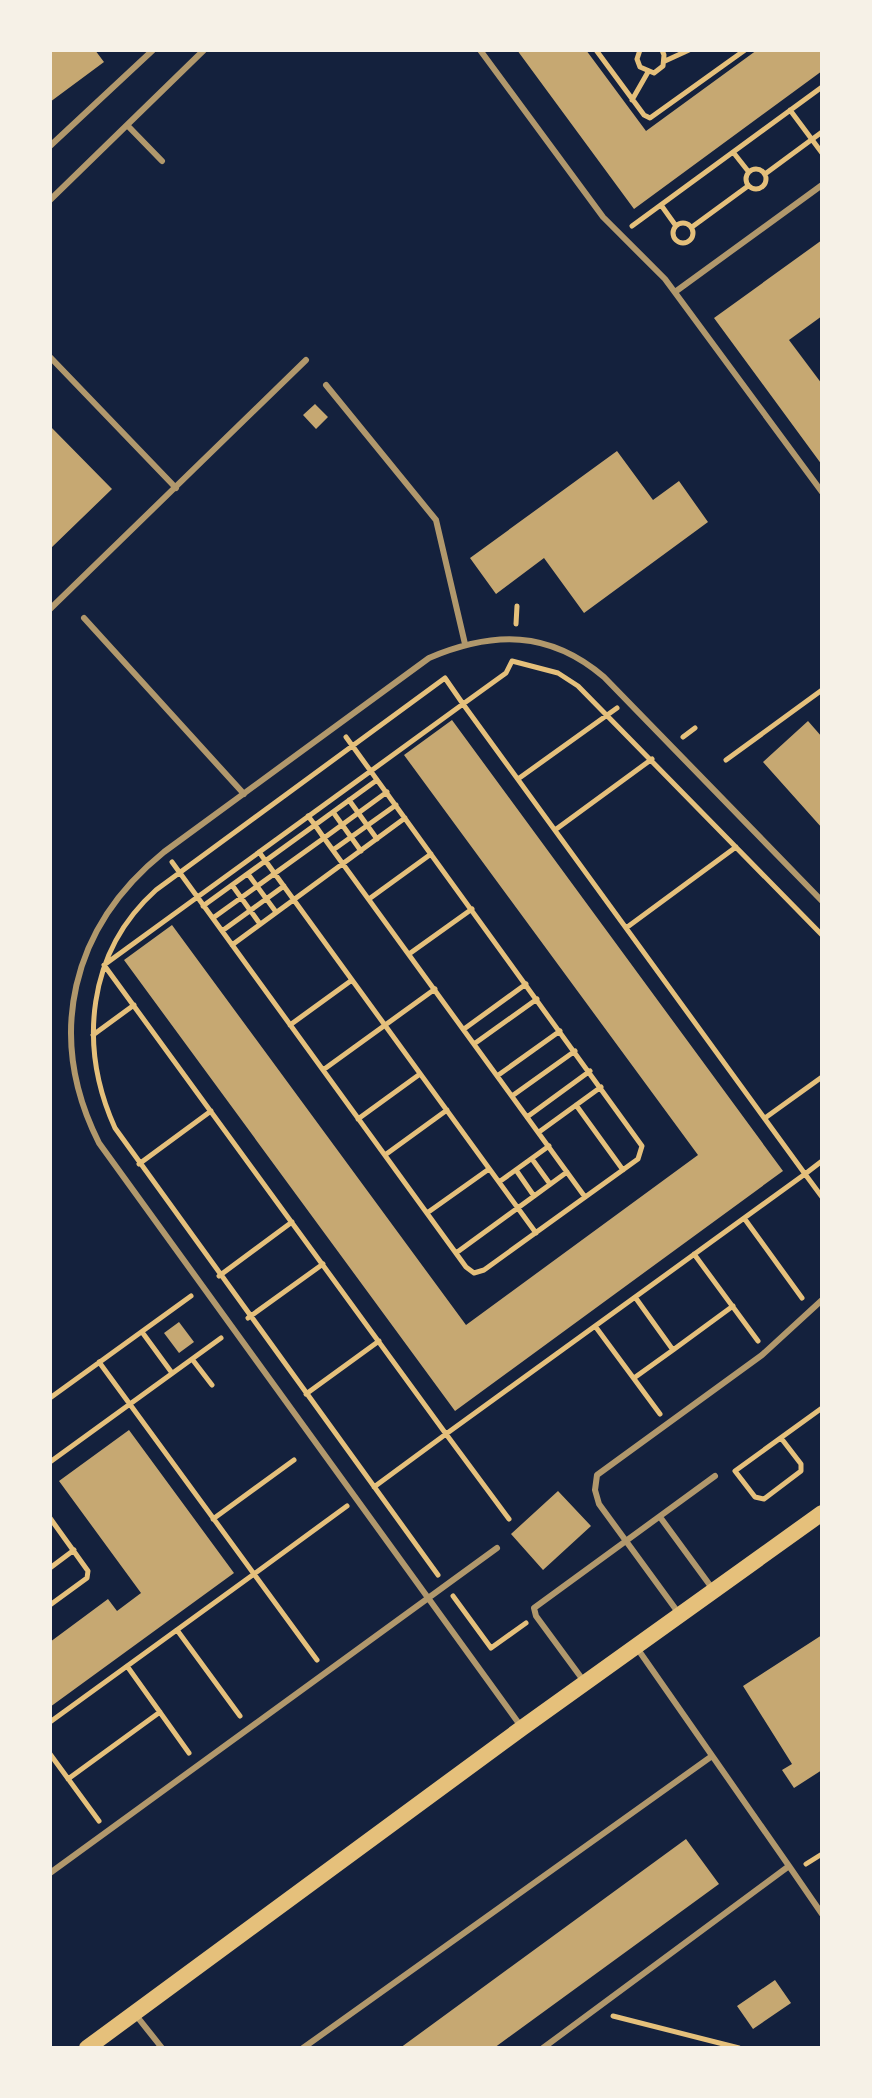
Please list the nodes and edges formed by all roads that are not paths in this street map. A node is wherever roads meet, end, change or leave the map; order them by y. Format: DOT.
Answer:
graph roads {
  1 [pos="153,50"];
  2 [pos="204,50"];
  3 [pos="480,50"];
  4 [pos="127,125"];
  5 [pos="50,146"];
  6 [pos="162,161"];
  7 [pos="822,185"];
  8 [pos="50,200"];
  9 [pos="675,292"];
  10 [pos="50,357"];
  11 [pos="306,360"];
  12 [pos="326,385"];
  13 [pos="176,488"];
  14 [pos="822,492"];
  15 [pos="50,609"];
  16 [pos="84,618"];
  17 [pos="465,644"];
  18 [pos="244,794"];
  19 [pos="822,901"];
  20 [pos="822,1300"];
  21 [pos="715,1476"];
  22 [pos="822,1513"];
  23 [pos="660,1517"];
  24 [pos="626,1541"];
  25 [pos="497,1548"];
  26 [pos="714,1591"];
  27 [pos="428,1598"];
  28 [pos="680,1615"];
  29 [pos="636,1646"];
  30 [pos="585,1683"];
  31 [pos="522,1728"];
  32 [pos="712,1756"];
  33 [pos="789,1866"];
  34 [pos="50,1873"];
  35 [pos="822,1914"];
  36 [pos="135,2014"];
  37 [pos="87,2048"];
  38 [pos="162,2048"];
  39 [pos="303,2048"];
  40 [pos="543,2048"];
  1 -- 5 [label="lane"];
  2 -- 4 [label="lane"];
  3 -- 9 [label="lane"];
  4 -- 6 [label="lane"];
  4 -- 8 [label="lane"];
  7 -- 9 [label="lane"];
  9 -- 14 [label="lane"];
  10 -- 13 [label="lane"];
  11 -- 13 [label="lane"];
  12 -- 17 [label="lane"];
  13 -- 15 [label="lane"];
  16 -- 18 [label="lane"];
  17 -- 18 [label="lane"];
  17 -- 19 [label="lane"];
  18 -- 27 [label="lane"];
  20 -- 24 [label="lane"];
  21 -- 23 [label="lane"];
  22 -- 26 [label="main road"];
  23 -- 24 [label="lane"];
  23 -- 26 [label="lane"];
  24 -- 28 [label="lane"];
  24 -- 30 [label="lane"];
  25 -- 27 [label="lane"];
  26 -- 28 [label="main road"];
  27 -- 31 [label="lane"];
  27 -- 34 [label="lane"];
  28 -- 29 [label="main road"];
  29 -- 30 [label="main road"];
  29 -- 32 [label="lane"];
  30 -- 31 [label="main road"];
  31 -- 36 [label="main road"];
  32 -- 33 [label="lane"];
  32 -- 39 [label="lane"];
  33 -- 35 [label="lane"];
  33 -- 40 [label="lane"];
  36 -- 37 [label="main road"];
  36 -- 38 [label="lane"];
}
